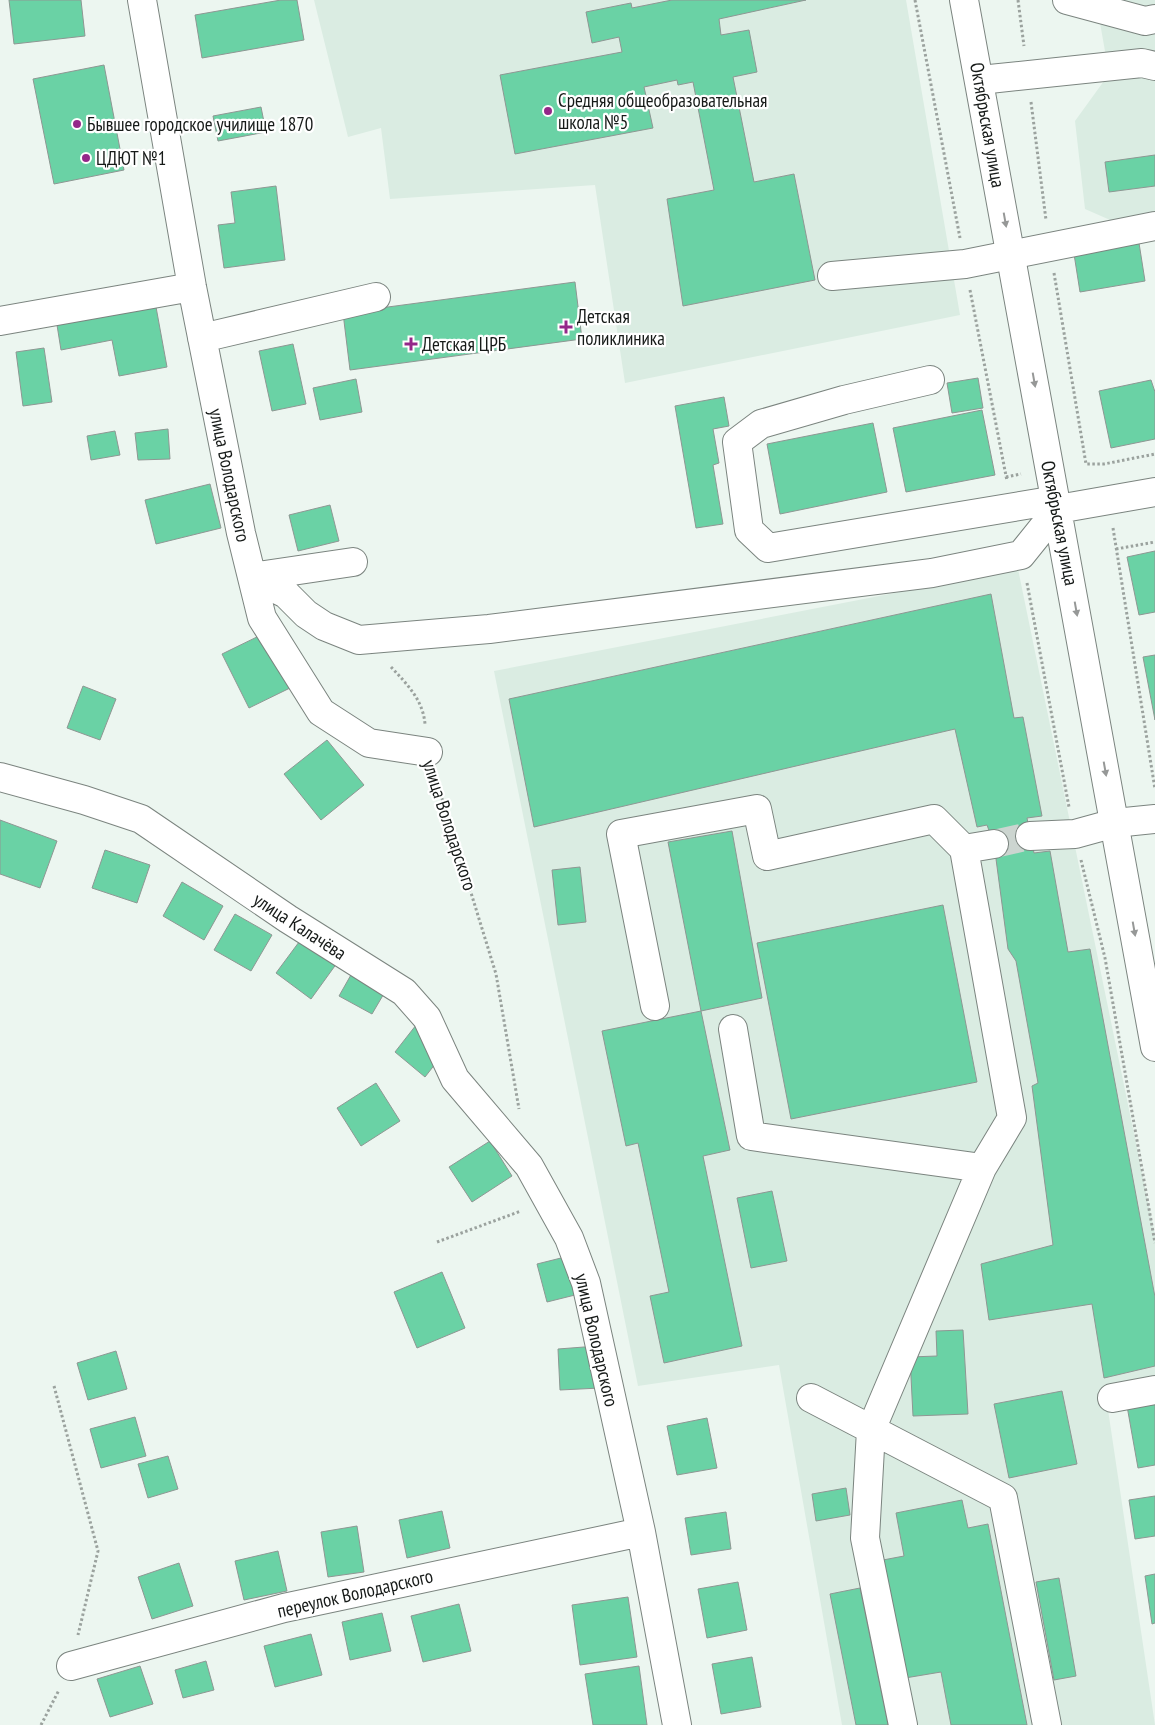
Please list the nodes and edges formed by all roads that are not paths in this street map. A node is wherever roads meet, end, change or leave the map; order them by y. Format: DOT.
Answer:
graph roads {
  1 [pos="142,0"];
  2 [pos="964,0"];
  3 [pos="1066,0"];
  4 [pos="1155,19"];
  5 [pos="1155,66"];
  6 [pos="980,80"];
  7 [pos="1155,226"];
  8 [pos="1012,256"];
  9 [pos="832,276"];
  10 [pos="192,287"];
  11 [pos="376,297"];
  12 [pos="0,321"];
  13 [pos="202,338"];
  14 [pos="930,380"];
  15 [pos="1155,492"];
  16 [pos="1057,505"];
  17 [pos="353,562"];
  18 [pos="252,578"];
  19 [pos="428,752"];
  20 [pos="0,777"];
  21 [pos="1155,819"];
  22 [pos="1115,823"];
  23 [pos="1030,836"];
  24 [pos="994,844"];
  25 [pos="964,850"];
  26 [pos="655,1006"];
  27 [pos="733,1029"];
  28 [pos="1155,1047"];
  29 [pos="529,1166"];
  30 [pos="982,1168"];
  31 [pos="1155,1390"];
  32 [pos="811,1398"];
  33 [pos="1112,1398"];
  34 [pos="871,1430"];
  35 [pos="641,1532"];
  36 [pos="71,1666"];
  37 [pos="676,1725"];
  38 [pos="903,1725"];
  39 [pos="1047,1725"];
  1 -- 10 [label="street, улица Володарского"];
  2 -- 6 [label="street, Октябрьская улица"];
  3 -- 4 [label="street"];
  5 -- 6 [label="street"];
  6 -- 8 [label="street, Октябрьская улица, one-way"];
  7 -- 8 [label="street"];
  8 -- 9 [label="street"];
  8 -- 16 [label="street, Октябрьская улица, one-way"];
  10 -- 12 [label="street"];
  10 -- 13 [label="street, улица Володарского"];
  11 -- 13 [label="street"];
  13 -- 18 [label="street, улица Володарского"];
  14 -- 16 [label="street"];
  15 -- 16 [label="street"];
  16 -- 18 [label="street"];
  16 -- 22 [label="street, Октябрьская улица, one-way"];
  17 -- 18 [label="street"];
  18 -- 19 [label="street, улица Володарского"];
  20 -- 29 [label="street, улица Калачёва"];
  21 -- 22 [label="street"];
  22 -- 23 [label="street"];
  22 -- 28 [label="street, Октябрьская улица, one-way"];
  24 -- 25 [label="street"];
  25 -- 26 [label="street"];
  25 -- 30 [label="street"];
  27 -- 30 [label="street"];
  29 -- 35 [label="street, улица Володарского"];
  30 -- 34 [label="street"];
  31 -- 33 [label="street"];
  32 -- 34 [label="street"];
  34 -- 38 [label="street"];
  34 -- 39 [label="street"];
  35 -- 36 [label="street, переулок Володарского"];
  35 -- 37 [label="street, улица Володарского"];
}
